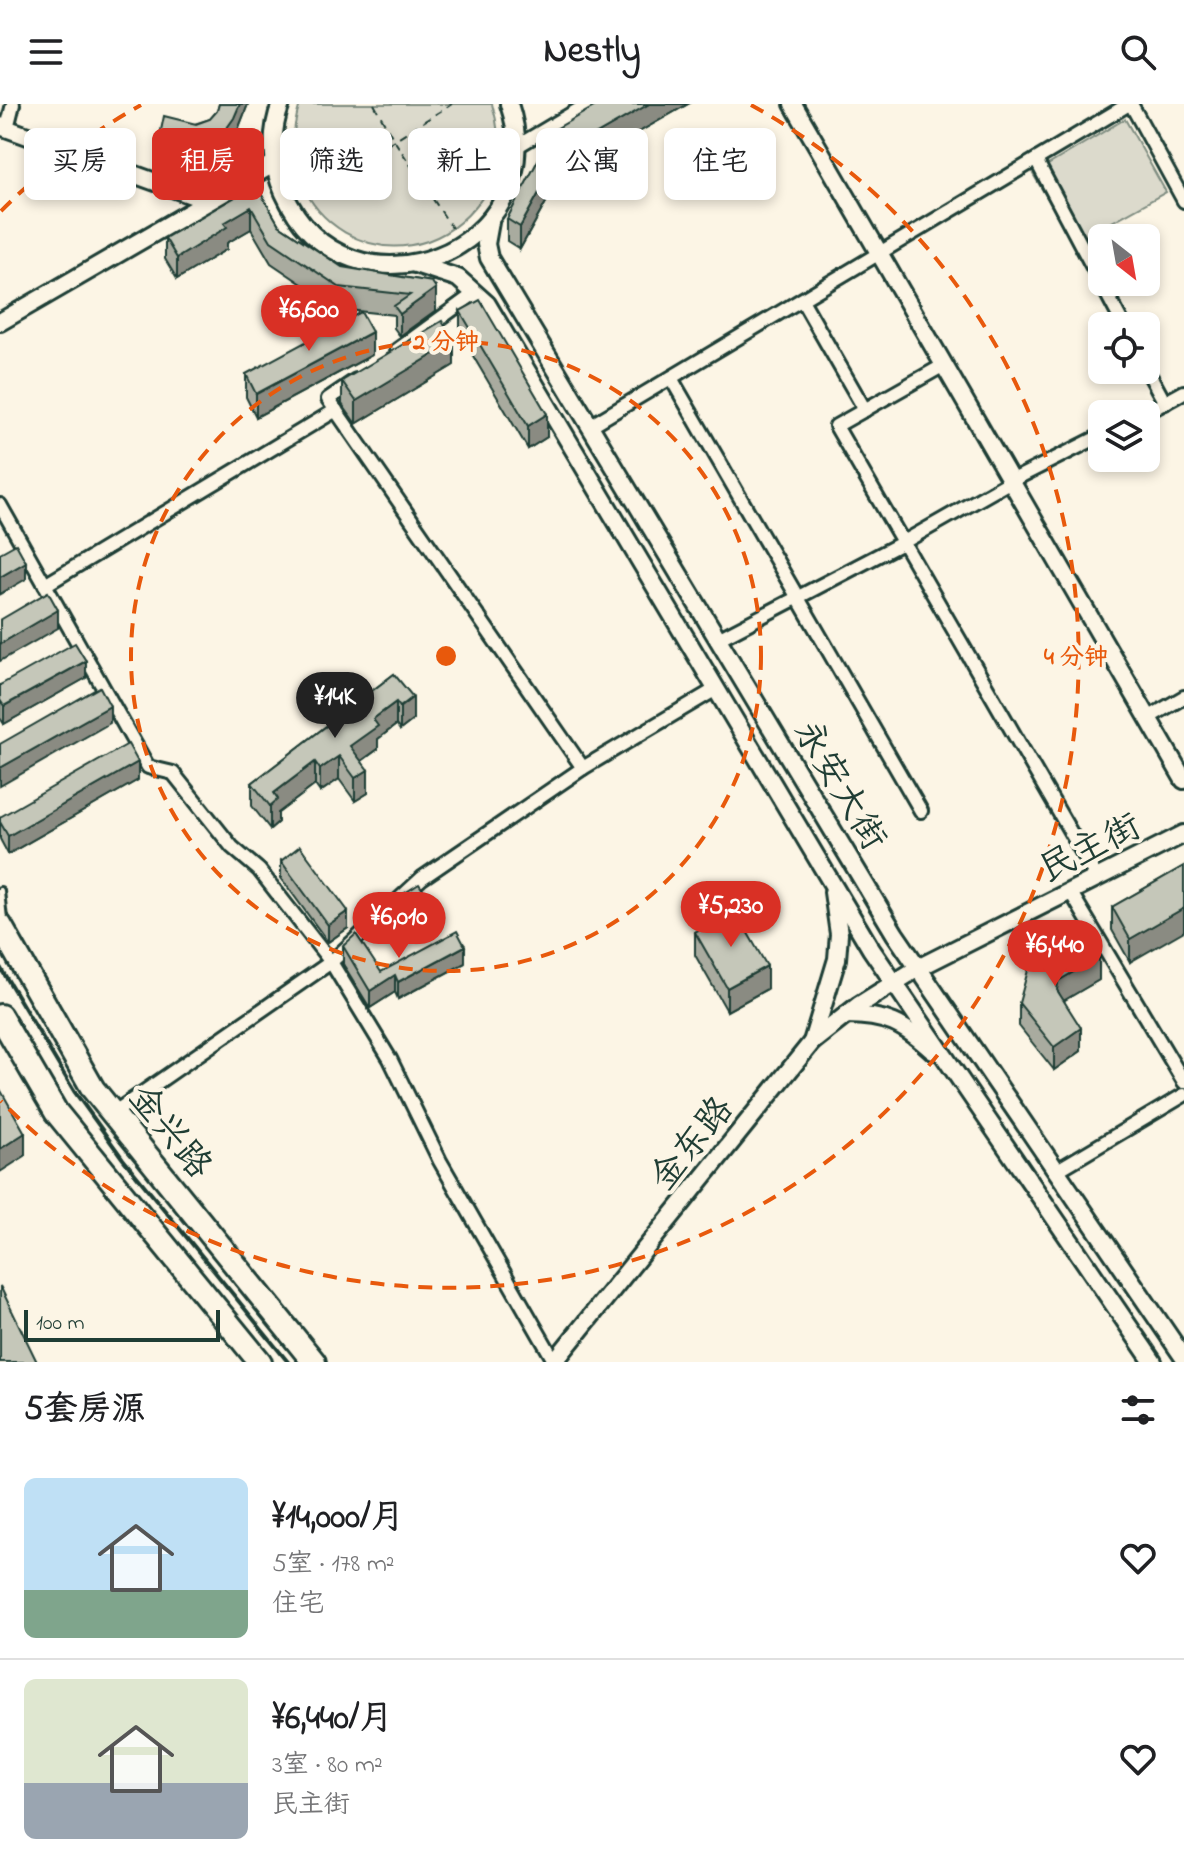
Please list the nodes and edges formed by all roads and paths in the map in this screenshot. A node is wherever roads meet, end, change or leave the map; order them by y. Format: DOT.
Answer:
graph roads {
  1 [pos="13,104"];
  2 [pos="281,104"];
  3 [pos="374,104"];
  4 [pos="452,104"];
  5 [pos="509,104"];
  6 [pos="588,104"];
  7 [pos="793,104"];
  8 [pos="1130,104"];
  9 [pos="4,127"];
  10 [pos="514,128"];
  11 [pos="394,140"];
  12 [pos="520,145"];
  13 [pos="1036,160"];
  14 [pos="275,163"];
  15 [pos="501,200"];
  16 [pos="208,201"];
  17 [pos="1184,201"];
  18 [pos="289,205"];
  19 [pos="490,222"];
  20 [pos="463,245"];
  21 [pos="880,253"];
  22 [pos="415,264"];
  23 [pos="475,293"];
  24 [pos="802,300"];
  25 [pos="1117,312"];
  26 [pos="0,322"];
  27 [pos="390,355"];
  28 [pos="944,365"];
  29 [pos="365,373"];
  30 [pos="671,378"];
  31 [pos="1155,384"];
  32 [pos="1184,392"];
  33 [pos="1165,403"];
  34 [pos="1160,406"];
  35 [pos="336,410"];
  36 [pos="865,410"];
  37 [pos="590,426"];
  38 [pos="1088,442"];
  39 [pos="1011,481"];
  40 [pos="0,505"];
  41 [pos="902,543"];
  42 [pos="45,585"];
  43 [pos="796,596"];
  44 [pos="718,639"];
  45 [pos="716,689"];
  46 [pos="1184,697"];
  47 [pos="1148,718"];
  48 [pos="583,768"];
  49 [pos="1184,780"];
  50 [pos="921,811"];
  51 [pos="1184,834"];
  52 [pos="1097,878"];
  53 [pos="832,882"];
  54 [pos="0,891"];
  55 [pos="1070,891"];
  56 [pos="2,930"];
  57 [pos="331,962"];
  58 [pos="918,968"];
  59 [pos="895,983"];
  60 [pos="846,1015"];
  61 [pos="0,1016"];
  62 [pos="812,1042"];
  63 [pos="954,1069"];
  64 [pos="1184,1082"];
  65 [pos="1184,1095"];
  66 [pos="115,1112"];
  67 [pos="1056,1171"];
  68 [pos="1184,1358"];
  69 [pos="260,1362"];
  70 [pos="314,1362"];
  71 [pos="554,1362"];
  72 [pos="1153,1362"];
  1 -- 9 [label="street"];
  2 -- 14 [label="main road"];
  3 -- 11 [label="path"];
  4 -- 11 [label="path"];
  5 -- 10 [label="main road"];
  6 -- 12 [label="street"];
  7 -- 21 [label="main road"];
  8 -- 13 [label="street"];
  8 -- 17 [label="street"];
  9 -- 16 [label="main road"];
  11 -- 18 [label="path"];
  11 -- 20 [label="path"];
  13 -- 21 [label="street"];
  13 -- 25 [label="street"];
  14 -- 16 [label="main road"];
  14 -- 18 [label="main road"];
  15 -- 19 [label="main road"];
  16 -- 26 [label="main road"];
  18 -- 22 [label="main road"];
  19 -- 20 [label="main road"];
  19 -- 37 [label="main road, 永安大街"];
  20 -- 22 [label="main road"];
  21 -- 24 [label="street"];
  21 -- 28 [label="main road"];
  22 -- 23 [label="main road, 永安大街"];
  23 -- 27 [label="street"];
  23 -- 45 [label="main road, 永安大街"];
  24 -- 30 [label="street"];
  24 -- 36 [label="street"];
  28 -- 36 [label="street"];
  28 -- 39 [label="main road"];
  29 -- 35 [label="street"];
  30 -- 37 [label="street"];
  30 -- 43 [label="street"];
  31 -- 33 [label="street"];
  32 -- 33 [label="street"];
  33 -- 34 [label="street"];
  35 -- 42 [label="street"];
  35 -- 48 [label="street"];
  36 -- 41 [label="street"];
  37 -- 44 [label="main road, 永安大街"];
  38 -- 39 [label="street"];
  39 -- 41 [label="street"];
  39 -- 47 [label="main road"];
  40 -- 42 [label="street"];
  41 -- 43 [label="street"];
  41 -- 52 [label="street"];
  42 -- 57 [label="street"];
  43 -- 44 [label="street"];
  43 -- 50 [label="street"];
  44 -- 58 [label="main road, 永安大街"];
  45 -- 48 [label="street"];
  45 -- 53 [label="main road, 永安大街"];
  46 -- 47 [label="street"];
  47 -- 49 [label="main road"];
  48 -- 57 [label="street"];
  51 -- 52 [label="main road, 民主街"];
  52 -- 55 [label="main road, 民主街"];
  53 -- 59 [label="main road, 永安大街"];
  53 -- 62 [label="main road"];
  54 -- 56 [label="lane"];
  55 -- 58 [label="main road, 民主街"];
  55 -- 64 [label="street"];
  56 -- 66 [label="highway, 金兴路"];
  57 -- 66 [label="street"];
  57 -- 71 [label="street"];
  58 -- 59 [label="main road, 民主街"];
  58 -- 67 [label="main road, 永安大街"];
  59 -- 60 [label="main road, 金东路"];
  59 -- 63 [label="main road, 永安大街"];
  60 -- 62 [label="main road, 金东路"];
  60 -- 63 [label="main road"];
  61 -- 69 [label="highway"];
  62 -- 71 [label="main road, 金东路"];
  63 -- 72 [label="main road, 永安大街"];
  65 -- 67 [label="street"];
  66 -- 70 [label="highway, 金兴路"];
  67 -- 68 [label="main road, 永安大街"];
}
